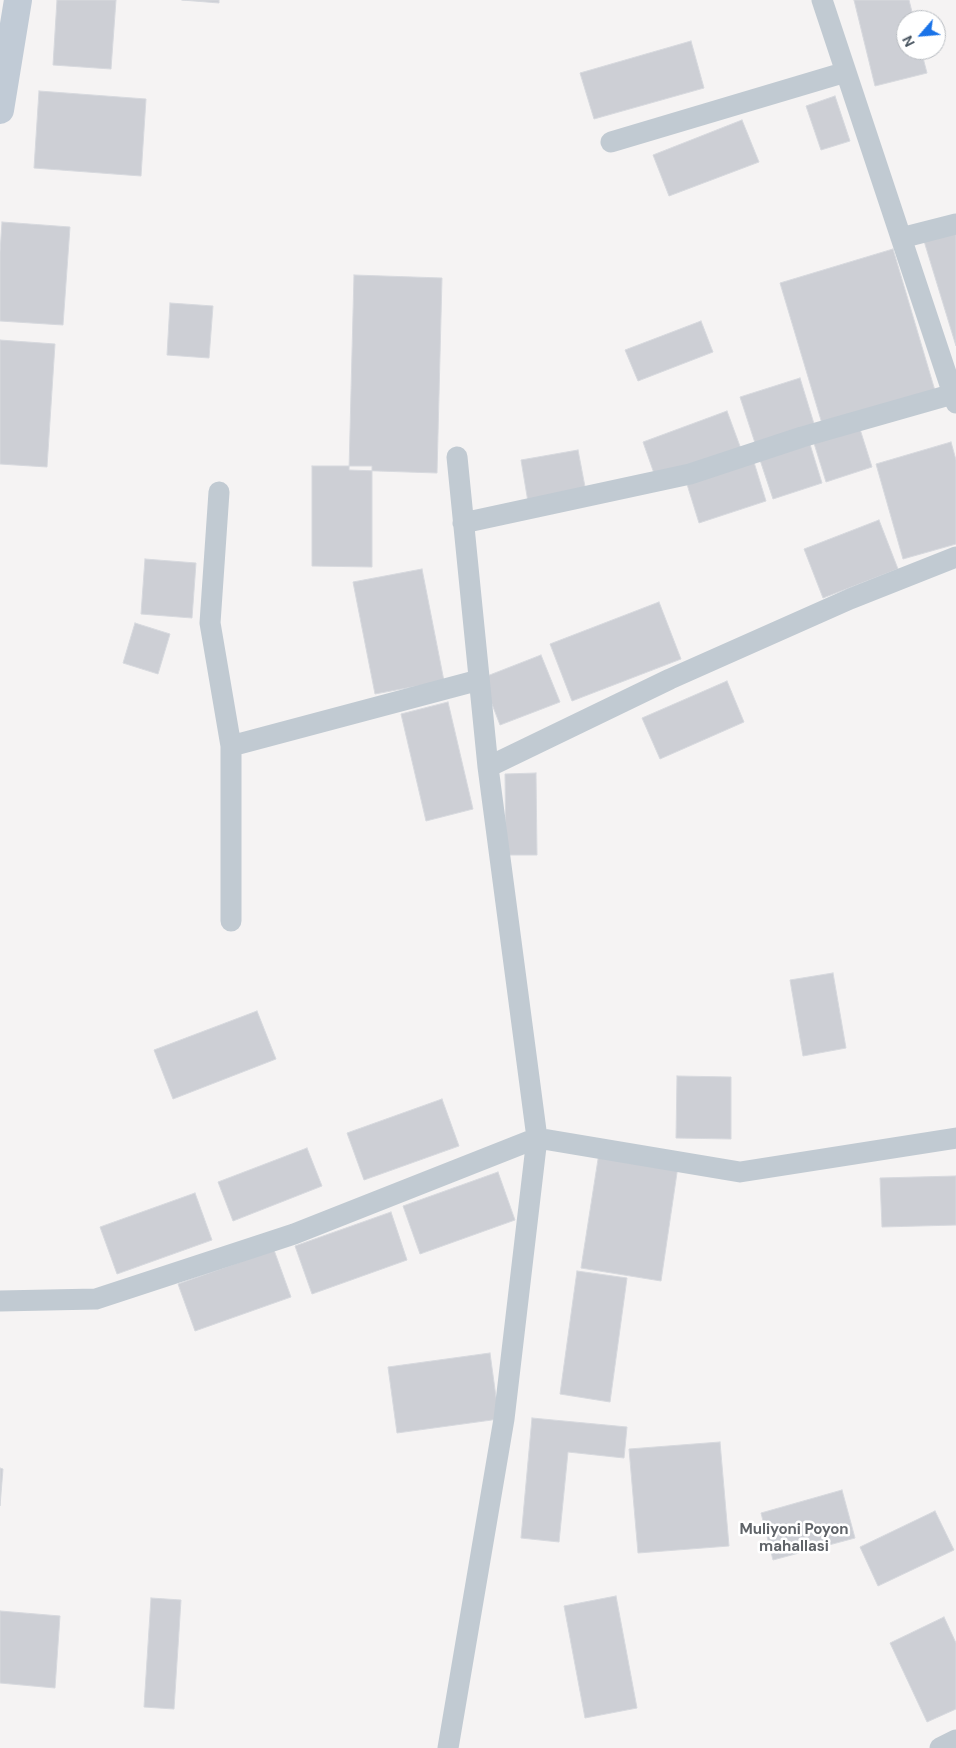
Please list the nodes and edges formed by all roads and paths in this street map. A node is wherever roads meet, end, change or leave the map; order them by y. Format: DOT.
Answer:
graph roads {
  1 [pos="18,0"];
  2 [pos="822,0"];
  3 [pos="6,40"];
  4 [pos="846,72"];
  5 [pos="0,110"];
  6 [pos="611,142"];
  7 [pos="956,224"];
  8 [pos="901,238"];
  9 [pos="955,398"];
  10 [pos="457,457"];
  11 [pos="219,492"];
  12 [pos="463,524"];
  13 [pos="956,557"];
  14 [pos="480,680"];
  15 [pos="231,746"];
  16 [pos="488,767"];
  17 [pos="231,921"];
  18 [pos="537,1138"];
  19 [pos="956,1138"];
  20 [pos="0,1301"];
  21 [pos="956,1740"];
  22 [pos="448,1748"];
  23 [pos="940,1748"];
  1 -- 3 [label="main road"];
  2 -- 4 [label="street"];
  3 -- 5 [label="main road"];
  4 -- 6 [label="street"];
  4 -- 8 [label="street"];
  7 -- 8 [label="street"];
  8 -- 9 [label="street"];
  9 -- 12 [label="street"];
  10 -- 12 [label="street"];
  11 -- 15 [label="street"];
  12 -- 14 [label="street"];
  13 -- 16 [label="street"];
  14 -- 15 [label="street"];
  14 -- 16 [label="street"];
  15 -- 17 [label="street"];
  16 -- 18 [label="street"];
  18 -- 19 [label="street"];
  18 -- 20 [label="street"];
  18 -- 22 [label="street"];
  21 -- 23 [label="street"];
}
